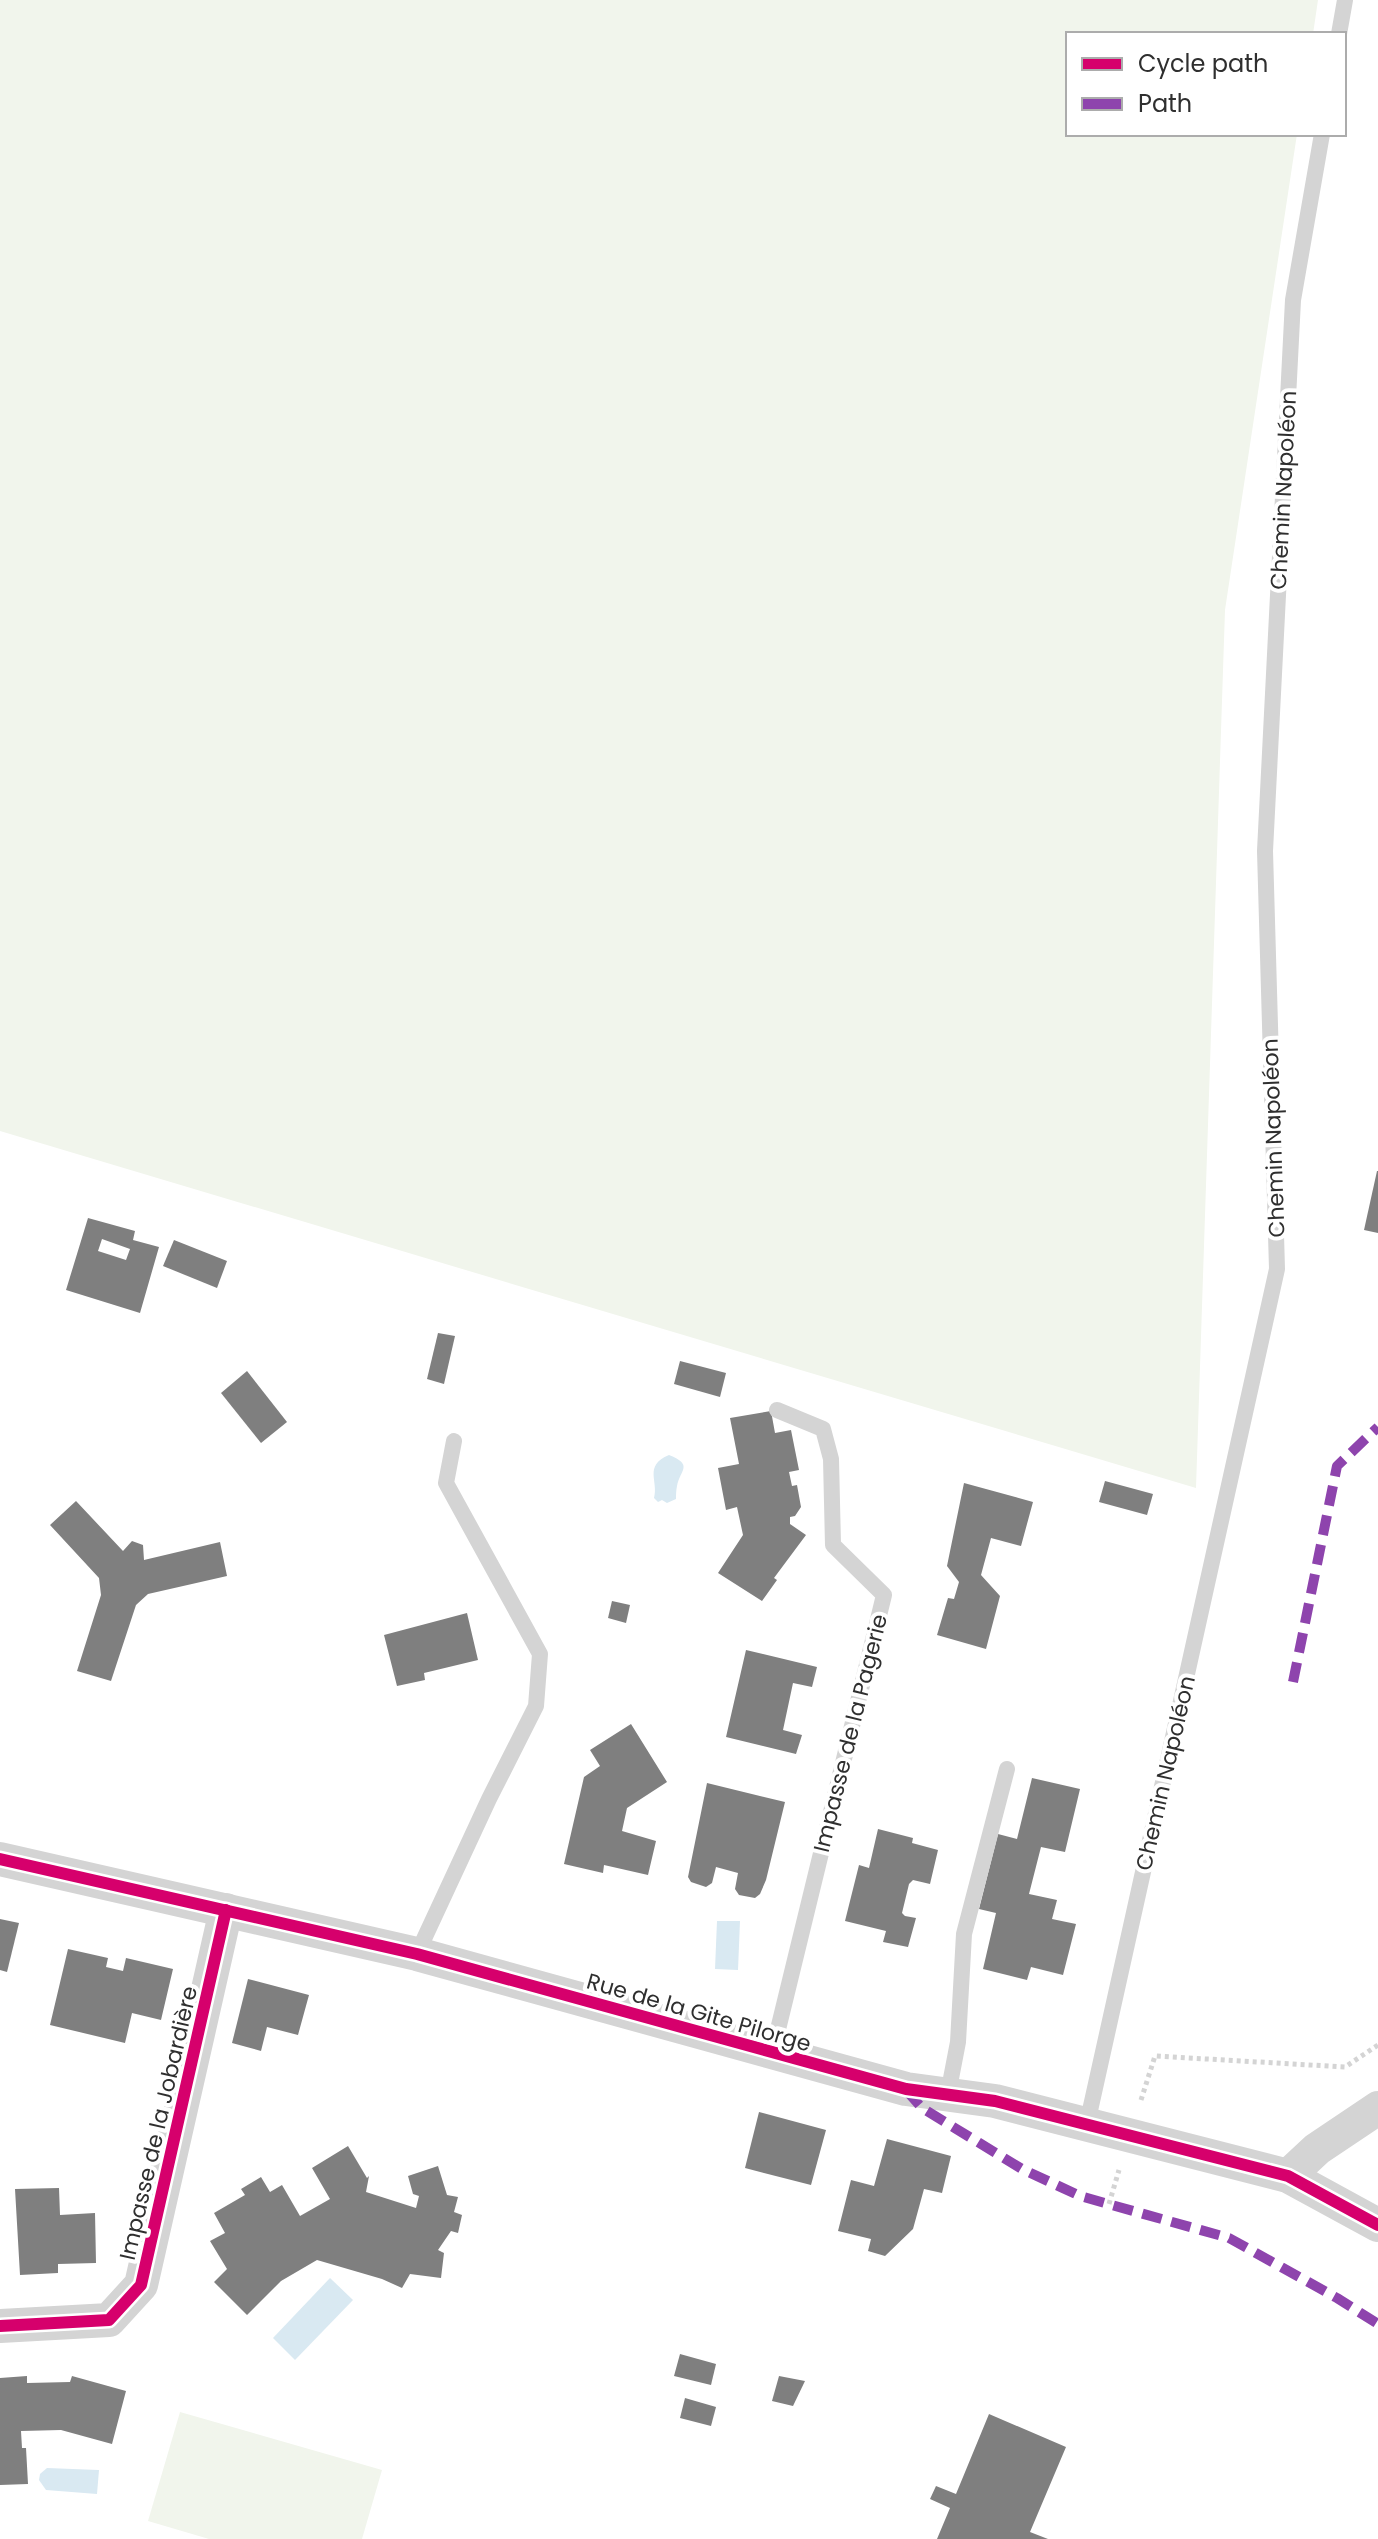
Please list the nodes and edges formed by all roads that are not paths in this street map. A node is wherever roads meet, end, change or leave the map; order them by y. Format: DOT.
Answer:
graph roads {
  1 [pos="1345,0"];
  2 [pos="1339,32"];
  3 [pos="1322,136"];
  4 [pos="777,1410"];
  5 [pos="454,1441"];
  6 [pos="1007,1769"];
  7 [pos="0,1859"];
  8 [pos="226,1910"];
  9 [pos="417,1954"];
  10 [pos="772,2054"];
  11 [pos="948,2094"];
  12 [pos="1378,2108"];
  13 [pos="1087,2124"];
  14 [pos="1288,2176"];
  15 [pos="1378,2225"];
  16 [pos="0,2326"];
  1 -- 2 [label="lane"];
  3 -- 13 [label="lane, Chemin Napoléon"];
  4 -- 10 [label="lane, Impasse de la Pagerie"];
  5 -- 9 [label="lane"];
  6 -- 11 [label="lane"];
  7 -- 8 [label="street, Rue de la Gite Pilorge"];
  8 -- 9 [label="street, Rue de la Gite Pilorge"];
  8 -- 16 [label="street, Impasse de la Jobardière"];
  9 -- 10 [label="street, Rue de la Gite Pilorge"];
  10 -- 11 [label="street, Rue de la Gite Pilorge"];
  11 -- 13 [label="street, Rue de la Gite Pilorge"];
  12 -- 14 [label="street"];
  13 -- 14 [label="street, Rue de la Gite Pilorge"];
  14 -- 15 [label="street, Rue de la Gite Pilorge"];
}
